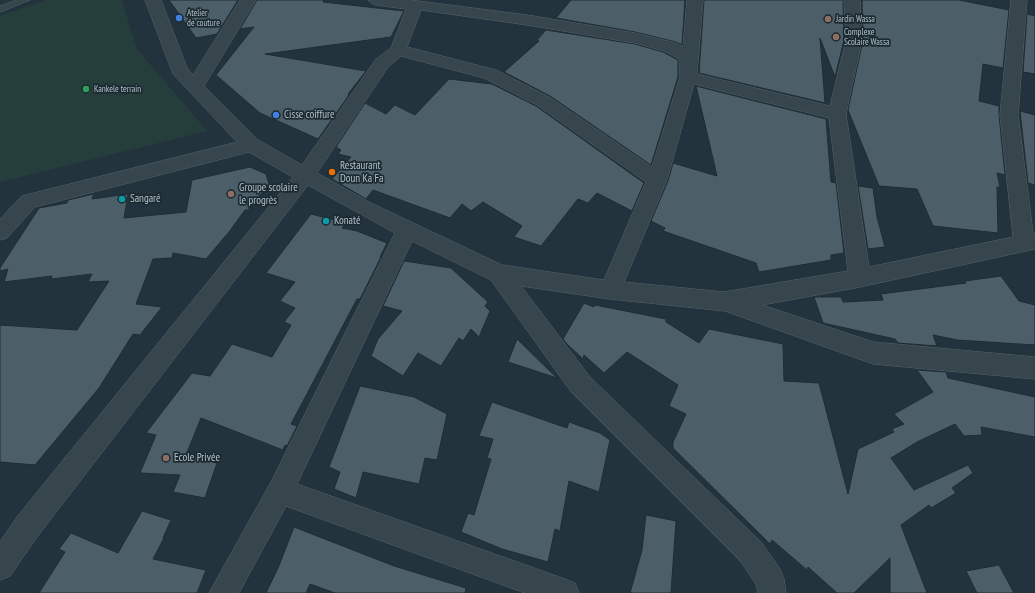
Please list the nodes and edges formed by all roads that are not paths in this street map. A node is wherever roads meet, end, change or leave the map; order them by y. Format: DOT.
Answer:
graph roads {
  1 [pos="25,0"];
  2 [pos="153,0"];
  3 [pos="248,0"];
  4 [pos="376,0"];
  5 [pos="695,0"];
  6 [pos="852,0"];
  7 [pos="1020,2"];
  8 [pos="415,5"];
  9 [pos="0,9"];
  10 [pos="398,50"];
  11 [pos="688,77"];
  12 [pos="195,86"];
  13 [pos="837,114"];
  14 [pos="251,145"];
  15 [pos="305,175"];
  16 [pos="657,180"];
  17 [pos="407,230"];
  18 [pos="0,232"];
  19 [pos="1030,242"];
  20 [pos="499,274"];
  21 [pos="860,278"];
  22 [pos="610,290"];
  23 [pos="724,302"];
  24 [pos="1035,368"];
  25 [pos="280,491"];
  26 [pos="0,566"];
  27 [pos="223,593"];
  28 [pos="565,593"];
  29 [pos="772,593"];
  1 -- 9 [label="lane"];
  2 -- 12 [label="street"];
  3 -- 12 [label="street"];
  4 -- 8 [label="street"];
  5 -- 11 [label="street"];
  6 -- 13 [label="street"];
  7 -- 19 [label="street"];
  8 -- 10 [label="street"];
  8 -- 11 [label="street"];
  10 -- 15 [label="street"];
  10 -- 16 [label="street"];
  11 -- 13 [label="street"];
  11 -- 16 [label="street"];
  12 -- 14 [label="street"];
  13 -- 21 [label="street"];
  14 -- 15 [label="street"];
  14 -- 18 [label="street"];
  15 -- 17 [label="street"];
  15 -- 26 [label="street"];
  16 -- 22 [label="street"];
  17 -- 20 [label="street"];
  17 -- 25 [label="street"];
  19 -- 21 [label="street"];
  20 -- 22 [label="street"];
  20 -- 29 [label="street"];
  21 -- 23 [label="street"];
  22 -- 23 [label="street"];
  23 -- 24 [label="street"];
  25 -- 27 [label="street"];
  25 -- 28 [label="street"];
}
